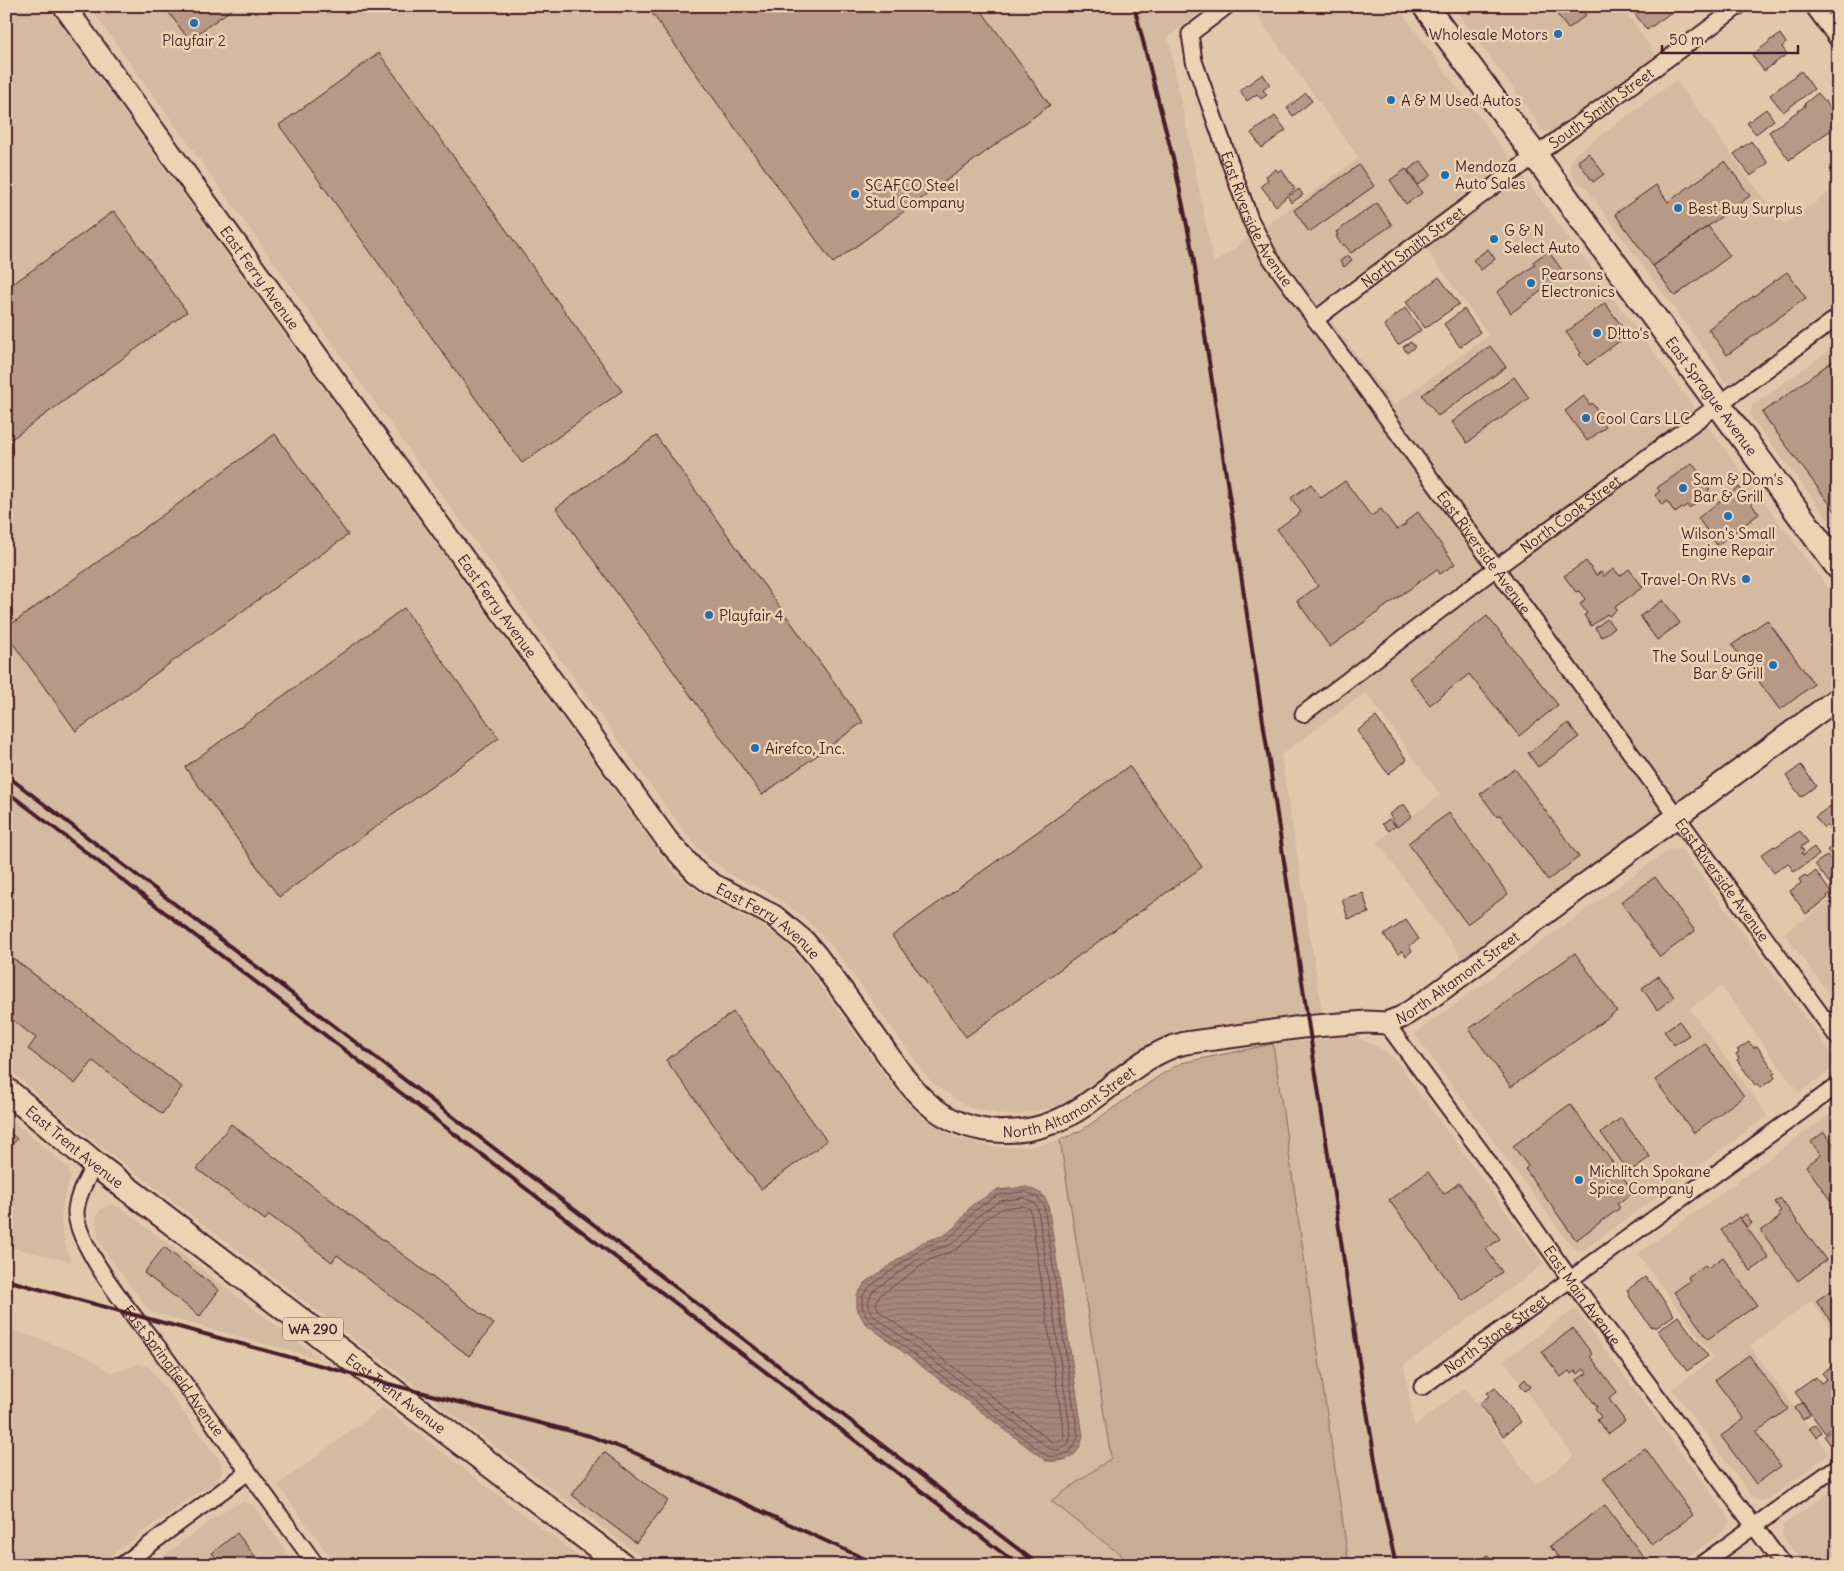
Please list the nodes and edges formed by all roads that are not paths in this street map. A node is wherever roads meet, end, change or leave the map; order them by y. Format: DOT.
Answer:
graph roads {
  1 [pos="64,6"];
  2 [pos="1227,6"];
  3 [pos="1425,6"];
  4 [pos="1739,6"];
  5 [pos="1813,6"];
  6 [pos="1838,40"];
  7 [pos="1535,157"];
  8 [pos="1838,317"];
  9 [pos="1315,320"];
  10 [pos="1718,405"];
  11 [pos="1838,567"];
  12 [pos="1496,568"];
  13 [pos="1838,698"];
  14 [pos="1303,714"];
  15 [pos="1677,816"];
  16 [pos="1386,1023"];
  17 [pos="1838,1038"];
  18 [pos="1838,1085"];
  19 [pos="6,1090"];
  20 [pos="996,1132"];
  21 [pos="95,1164"];
  22 [pos="1570,1279"];
  23 [pos="1422,1387"];
  24 [pos="1838,1466"];
  25 [pos="248,1472"];
  26 [pos="1754,1526"];
  27 [pos="122,1565"];
  28 [pos="316,1565"];
  29 [pos="622,1565"];
  30 [pos="1700,1565"];
  31 [pos="1783,1565"];
  1 -- 20 [label="street, East Ferry Avenue"];
  2 -- 9 [label="street, East Riverside Avenue"];
  3 -- 7 [label="main road, East Sprague Avenue"];
  4 -- 7 [label="street, South Smith Street"];
  5 -- 6 [label="street"];
  7 -- 9 [label="street, North Smith Street"];
  7 -- 10 [label="main road, East Sprague Avenue"];
  8 -- 10 [label="street, North Cook Street"];
  9 -- 12 [label="street, East Riverside Avenue"];
  10 -- 11 [label="main road, East Sprague Avenue"];
  10 -- 12 [label="street, North Cook Street"];
  12 -- 14 [label="street, North Cook Street"];
  12 -- 15 [label="street, East Riverside Avenue"];
  13 -- 15 [label="street, North Altamont Street"];
  15 -- 16 [label="street, North Altamont Street"];
  15 -- 17 [label="street, East Riverside Avenue"];
  16 -- 20 [label="street, North Altamont Street"];
  16 -- 22 [label="street, East Main Avenue"];
  18 -- 22 [label="street, North Stone Street"];
  19 -- 21 [label="main road, East Trent Avenue / WA 290"];
  21 -- 25 [label="street, East Springfield Avenue"];
  21 -- 29 [label="main road, East Trent Avenue / WA 290"];
  22 -- 23 [label="street, North Stone Street"];
  22 -- 26 [label="street, East Main Avenue"];
  24 -- 26 [label="street"];
  25 -- 27 [label="street"];
  25 -- 28 [label="street, East Springfield Avenue"];
  26 -- 30 [label="street"];
  26 -- 31 [label="street, East Main Avenue"];
}
